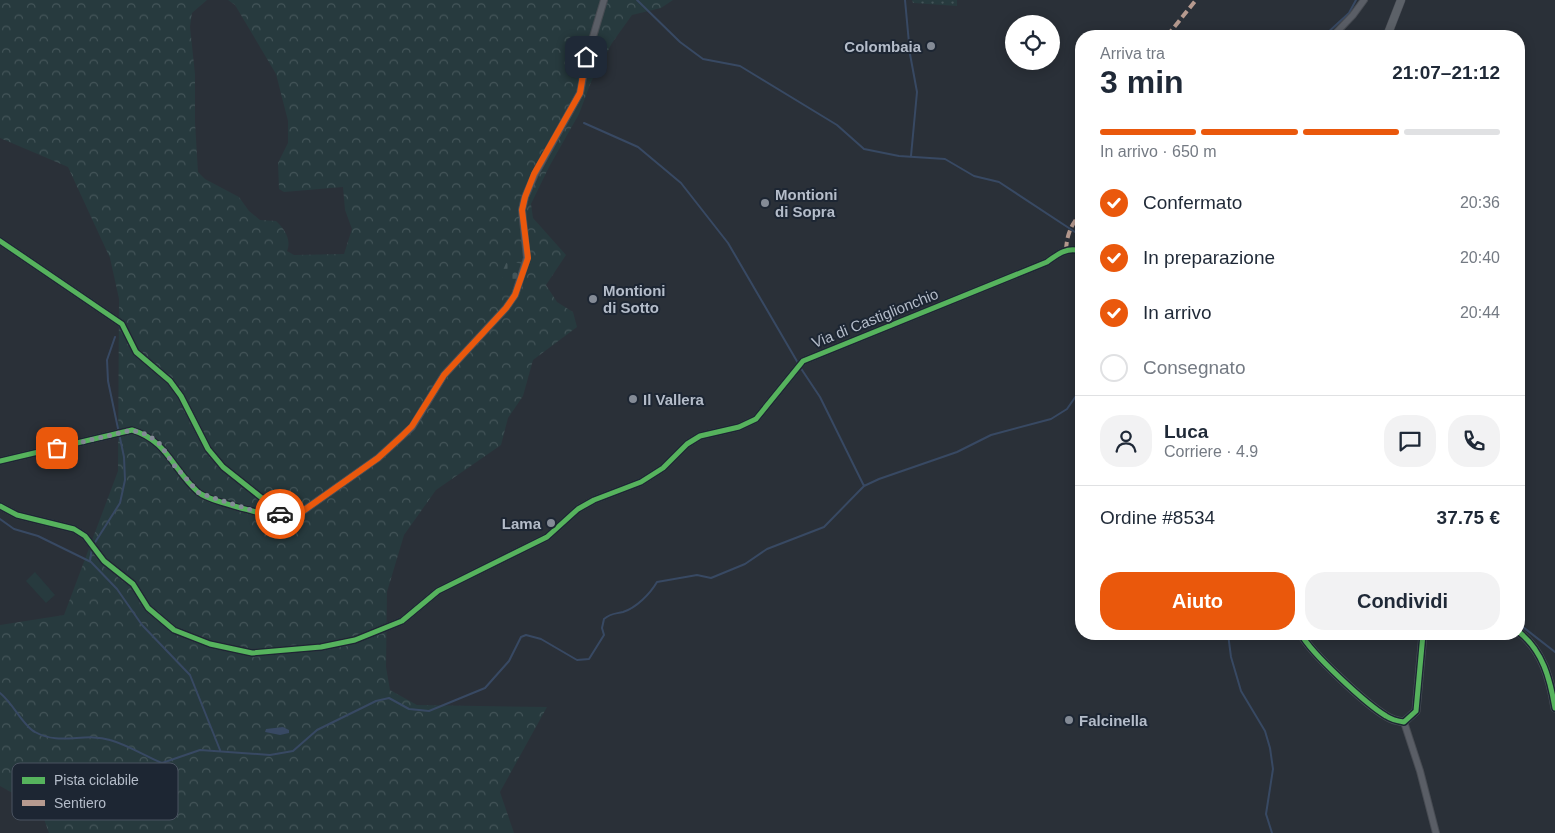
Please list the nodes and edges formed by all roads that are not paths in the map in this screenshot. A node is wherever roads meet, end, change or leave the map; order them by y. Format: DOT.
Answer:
graph roads {
  1 [pos="604,0"];
  2 [pos="1364,0"];
  3 [pos="1401,0"];
  4 [pos="1339,30"];
  5 [pos="1389,30"];
  6 [pos="0,241"];
  7 [pos="1075,250"];
  8 [pos="0,461"];
  9 [pos="0,506"];
  10 [pos="276,514"];
  11 [pos="1525,637"];
  12 [pos="1306,640"];
  13 [pos="1423,640"];
  14 [pos="1555,708"];
  15 [pos="1404,722"];
  16 [pos="1436,833"];
  1 -- 10 [label="street"];
  2 -- 4 [label="street"];
  3 -- 5 [label="main road"];
  6 -- 10 [label="street"];
  7 -- 9 [label="street, Via di Castiglionchio"];
  8 -- 10 [label="street"];
  11 -- 14 [label="main road"];
  12 -- 15 [label="main road"];
  13 -- 15 [label="main road"];
  15 -- 16 [label="street"];
}
